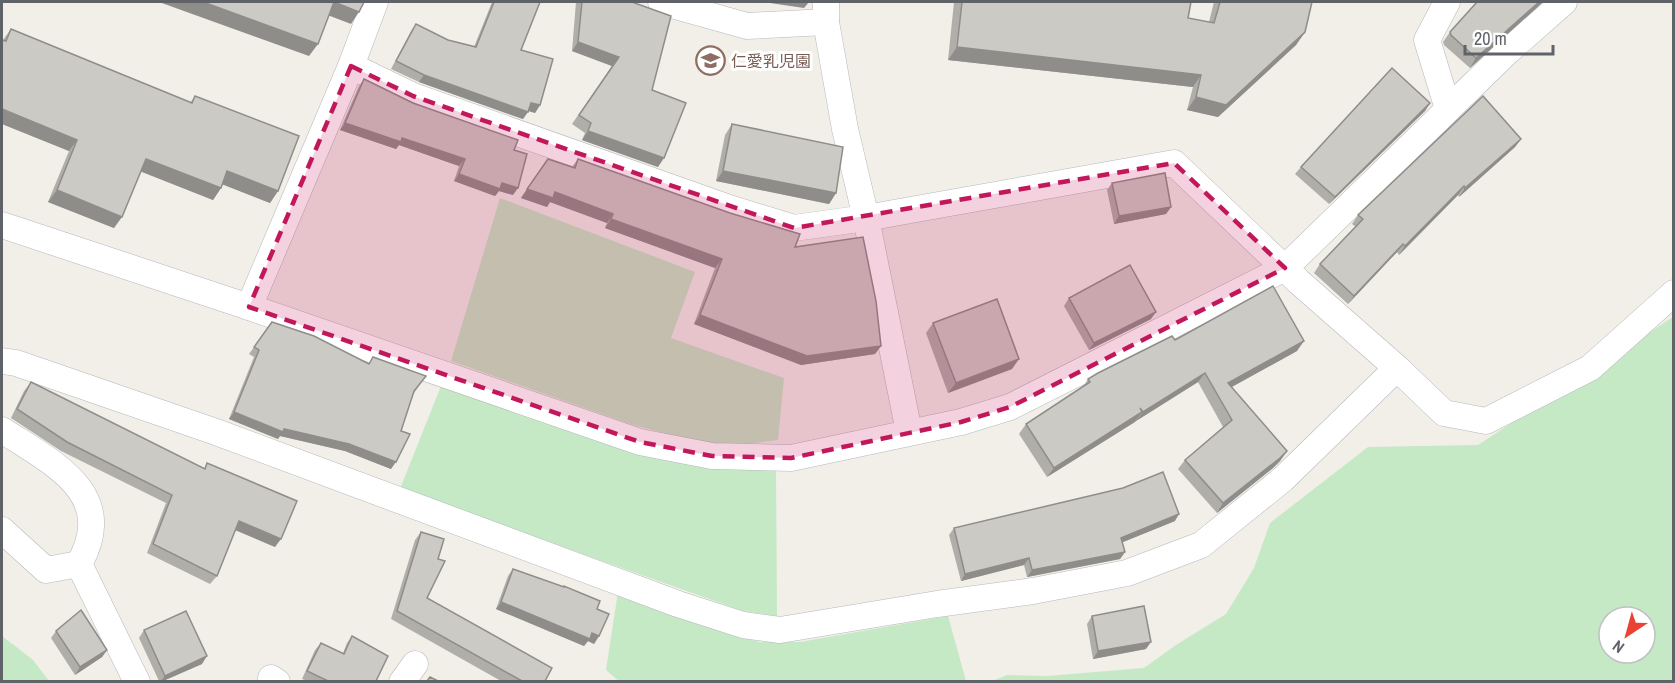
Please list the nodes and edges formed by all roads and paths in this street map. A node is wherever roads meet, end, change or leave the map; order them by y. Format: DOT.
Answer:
graph roads {
  1 [pos="375,2"];
  2 [pos="661,2"];
  3 [pos="1447,2"];
  4 [pos="1564,2"];
  5 [pos="826,12"];
  6 [pos="351,66"];
  7 [pos="1448,109"];
  8 [pos="866,218"];
  9 [pos="2,225"];
  10 [pos="1285,268"];
  11 [pos="1674,293"];
  12 [pos="249,307"];
  13 [pos="2,361"];
  14 [pos="1397,368"];
  15 [pos="2,430"];
  16 [pos="909,432"];
  17 [pos="2,531"];
  18 [pos="79,564"];
  19 [pos="137,681"];
  1 -- 6 [label="street"];
  2 -- 5 [label="street"];
  3 -- 7 [label="street"];
  4 -- 7 [label="street"];
  5 -- 8 [label="street"];
  6 -- 8 [label="street"];
  6 -- 12 [label="street"];
  7 -- 10 [label="street"];
  8 -- 10 [label="street"];
  8 -- 16 [label="street"];
  9 -- 12 [label="street"];
  10 -- 14 [label="street"];
  10 -- 16 [label="street"];
  11 -- 14 [label="street"];
  12 -- 16 [label="street"];
  13 -- 14 [label="street"];
  15 -- 18 [label="street"];
  17 -- 18 [label="street"];
  18 -- 19 [label="street"];
}
